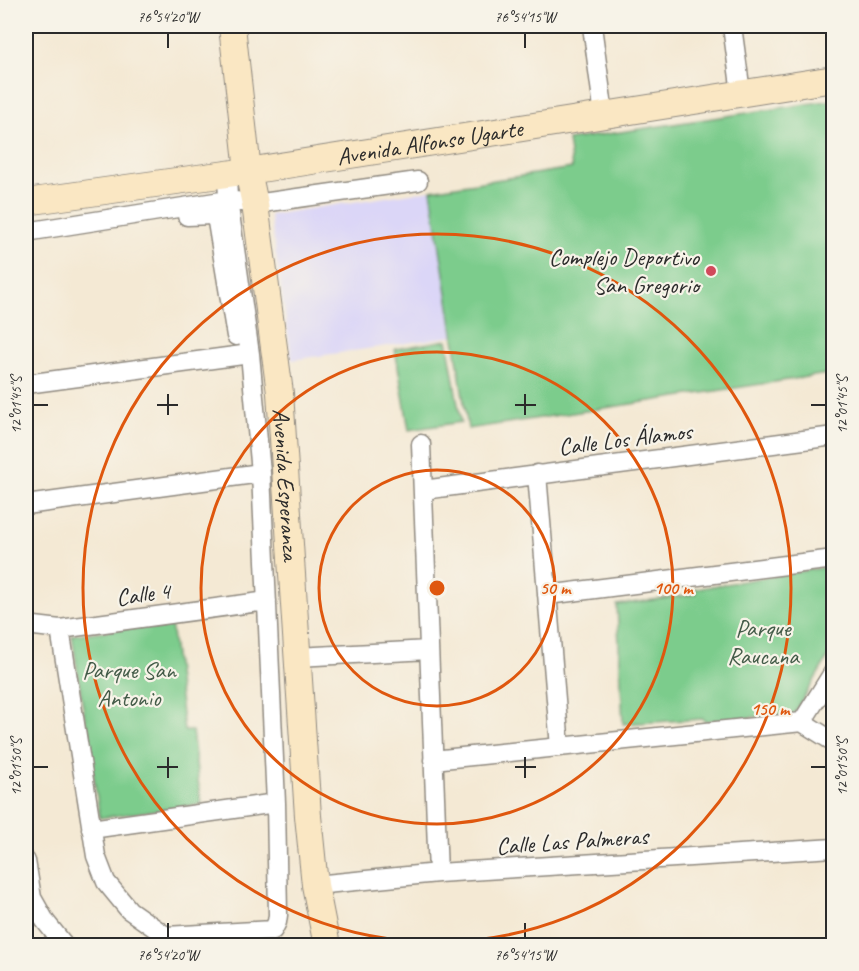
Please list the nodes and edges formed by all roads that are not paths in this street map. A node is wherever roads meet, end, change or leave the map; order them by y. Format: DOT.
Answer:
graph roads {
  1 [pos="232,26"];
  2 [pos="592,26"];
  3 [pos="732,26"];
  4 [pos="834,79"];
  5 [pos="741,93"];
  6 [pos="604,115"];
  7 [pos="237,172"];
  8 [pos="418,181"];
  9 [pos="228,200"];
  10 [pos="26,202"];
  11 [pos="255,204"];
  12 [pos="132,215"];
  13 [pos="26,232"];
  14 [pos="245,355"];
  15 [pos="26,384"];
  16 [pos="834,436"];
  17 [pos="421,444"];
  18 [pos="261,473"];
  19 [pos="537,474"];
  20 [pos="423,490"];
  21 [pos="26,505"];
  22 [pos="834,559"];
  23 [pos="547,595"];
  24 [pos="267,601"];
  25 [pos="26,625"];
  26 [pos="60,629"];
  27 [pos="429,650"];
  28 [pos="297,657"];
  29 [pos="834,671"];
  30 [pos="802,722"];
  31 [pos="834,742"];
  32 [pos="560,747"];
  33 [pos="433,760"];
  34 [pos="276,803"];
  35 [pos="91,829"];
  36 [pos="834,848"];
  37 [pos="26,861"];
  38 [pos="438,873"];
  39 [pos="315,885"];
  40 [pos="65,945"];
  41 [pos="327,945"];
  1 -- 7 [label="street, Avenida Esperanza"];
  2 -- 6 [label="street"];
  3 -- 5 [label="street"];
  4 -- 5 [label="street, Avenida Alfonso Ugarte"];
  5 -- 6 [label="street, Avenida Alfonso Ugarte"];
  6 -- 7 [label="street, Avenida Alfonso Ugarte"];
  7 -- 9 [label="street"];
  7 -- 10 [label="street, Avenida Alfonso Ugarte"];
  7 -- 11 [label="street, Avenida Esperanza"];
  8 -- 11 [label="street"];
  9 -- 11 [label="street"];
  9 -- 12 [label="street"];
  9 -- 14 [label="street"];
  11 -- 28 [label="street, Avenida Esperanza"];
  12 -- 13 [label="street"];
  12 -- 14 [label="street"];
  14 -- 15 [label="street"];
  14 -- 18 [label="street"];
  16 -- 19 [label="street, Calle Los Álamos"];
  17 -- 20 [label="street"];
  18 -- 21 [label="street"];
  18 -- 24 [label="street"];
  19 -- 20 [label="street, Calle Los Álamos"];
  19 -- 23 [label="street"];
  20 -- 27 [label="street"];
  22 -- 23 [label="street"];
  23 -- 32 [label="street"];
  24 -- 26 [label="street, Calle 4"];
  24 -- 34 [label="street"];
  25 -- 26 [label="street, Calle 4"];
  26 -- 35 [label="street"];
  27 -- 28 [label="street"];
  27 -- 33 [label="street"];
  28 -- 39 [label="street, Avenida Esperanza"];
  29 -- 30 [label="street"];
  30 -- 31 [label="street"];
  30 -- 32 [label="street"];
  32 -- 33 [label="street"];
  33 -- 38 [label="street"];
  34 -- 35 [label="street"];
  34 -- 35 [label="street"];
  36 -- 38 [label="street, Calle Las Palmeras"];
  37 -- 40 [label="street"];
  38 -- 39 [label="street, Calle Las Palmeras"];
  39 -- 41 [label="street, Avenida Esperanza"];
}
